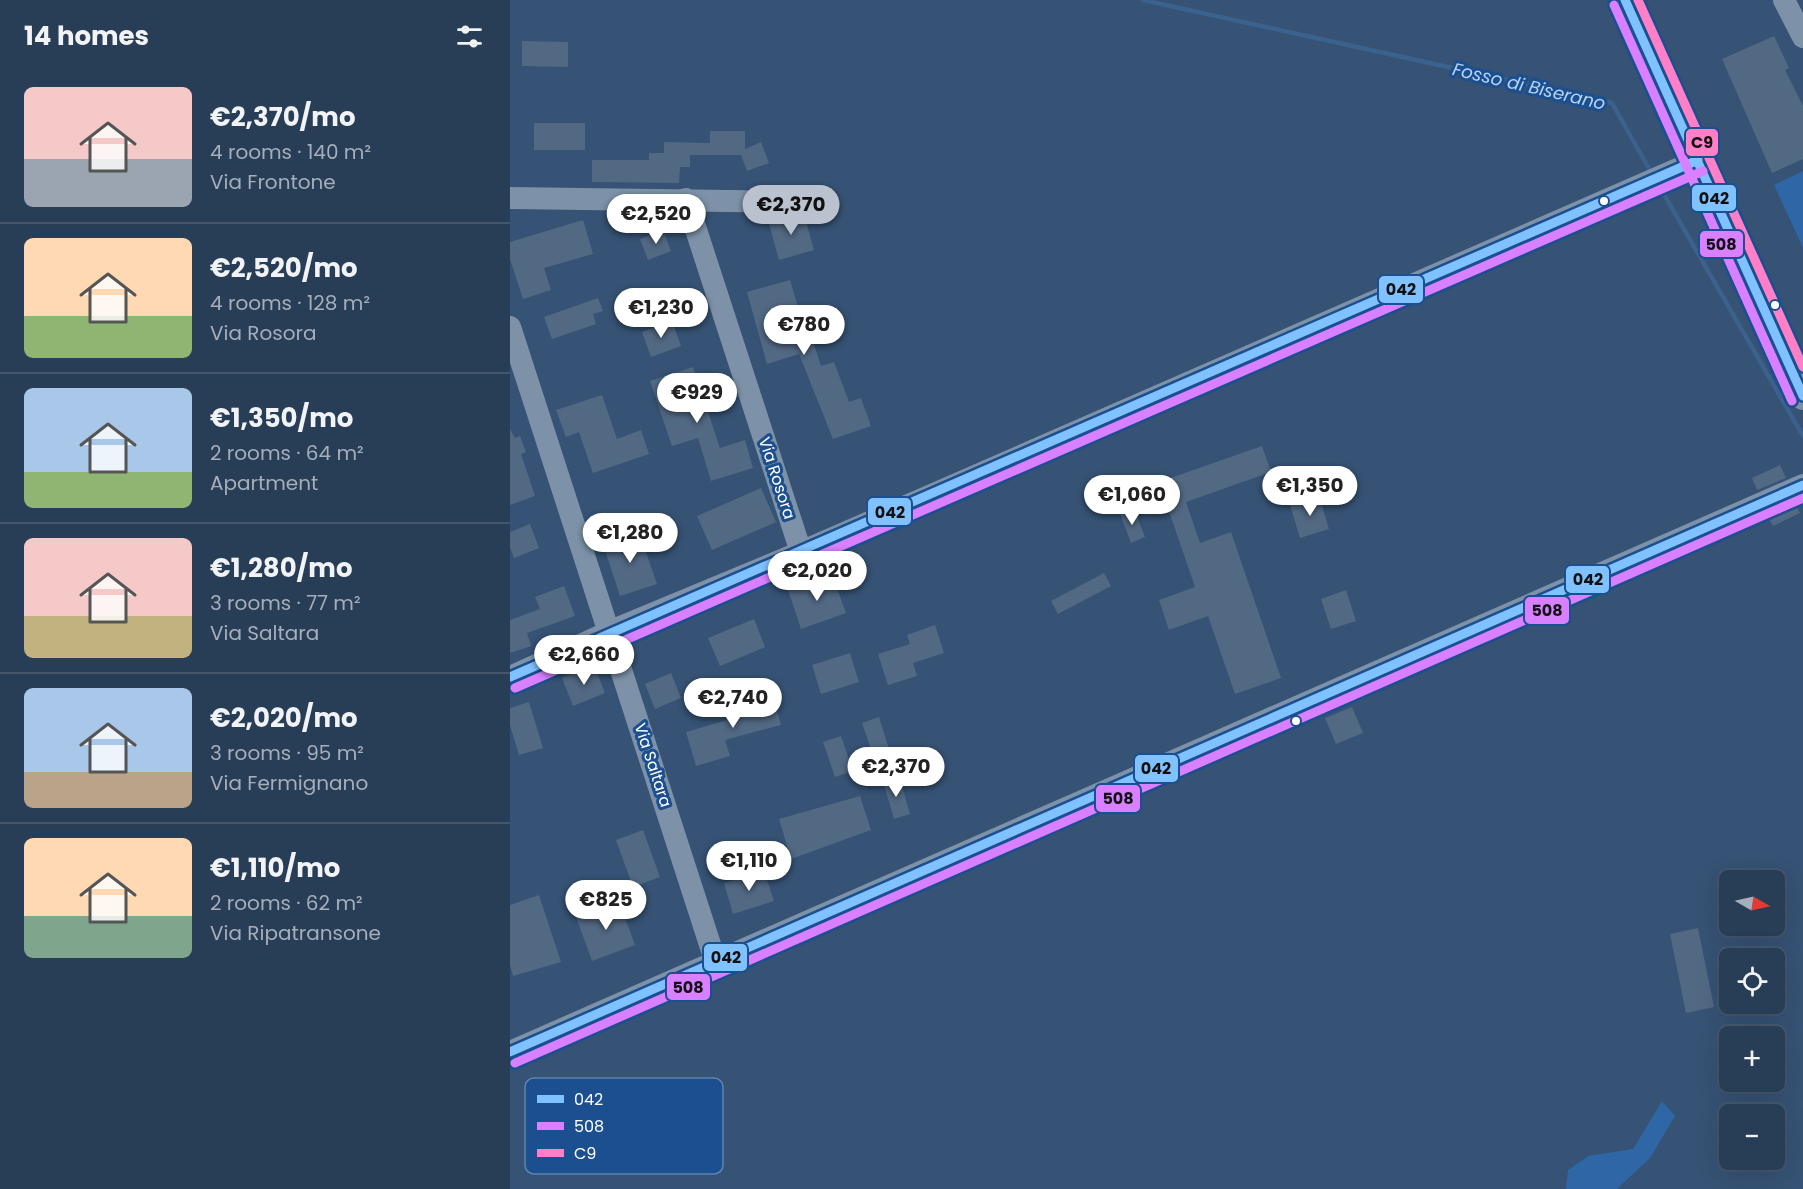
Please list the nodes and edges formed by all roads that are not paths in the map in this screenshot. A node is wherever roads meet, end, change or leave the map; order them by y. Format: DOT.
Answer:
graph roads {
  1 [pos="1627,0"];
  2 [pos="1784,0"];
  3 [pos="1803,37"];
  4 [pos="1698,160"];
  5 [pos="510,198"];
  6 [pos="686,199"];
  7 [pos="798,202"];
  8 [pos="510,327"];
  9 [pos="1803,396"];
  10 [pos="1803,485"];
  11 [pos="801,552"];
  12 [pos="610,631"];
  13 [pos="510,677"];
  14 [pos="716,963"];
  15 [pos="510,1053"];
  1 -- 4 [label="main road"];
  2 -- 3 [label="street"];
  4 -- 9 [label="main road"];
  4 -- 11 [label="street"];
  5 -- 6 [label="street"];
  6 -- 7 [label="street"];
  6 -- 11 [label="street, Via Rosora"];
  8 -- 12 [label="street, Via Saltara"];
  10 -- 14 [label="street"];
  11 -- 12 [label="street"];
  12 -- 13 [label="street"];
  12 -- 14 [label="street, Via Saltara"];
  14 -- 15 [label="street"];
}
